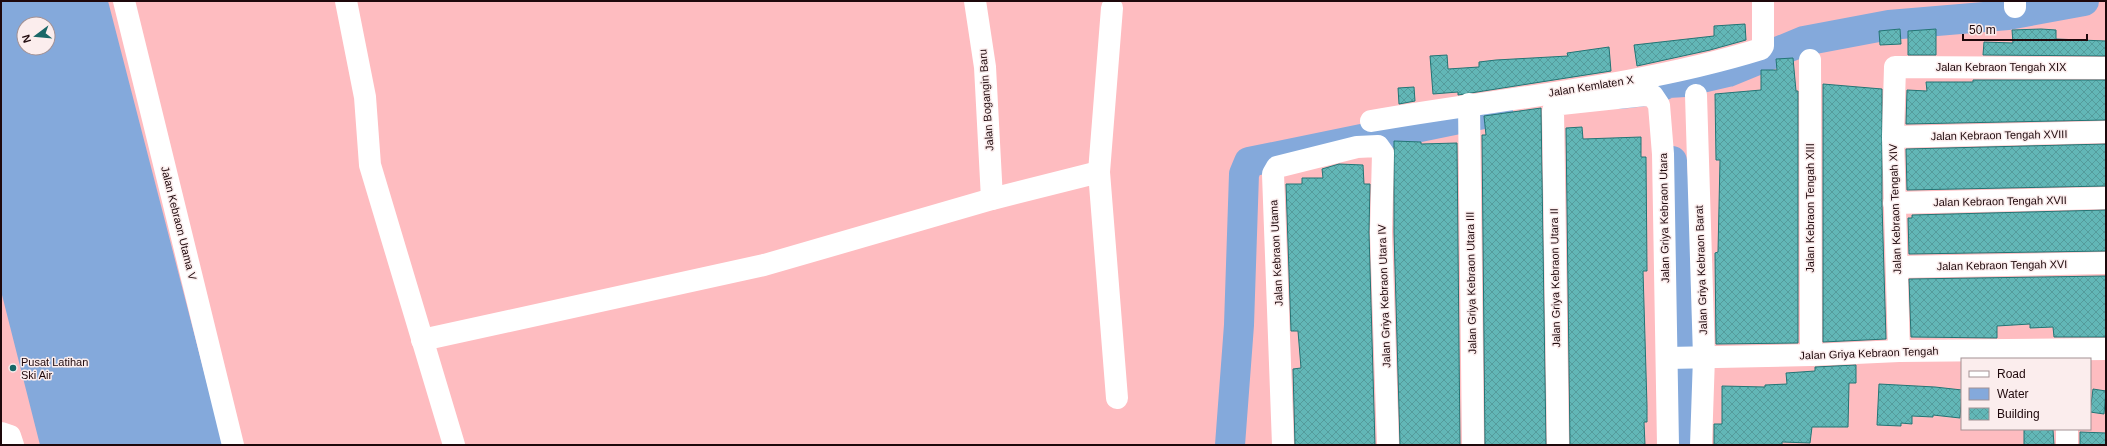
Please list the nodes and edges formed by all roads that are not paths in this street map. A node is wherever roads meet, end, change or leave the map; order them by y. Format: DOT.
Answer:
graph roads {
  1 [pos="124,1"];
  2 [pos="346,1"];
  3 [pos="975,1"];
  4 [pos="1763,1"];
  5 [pos="1112,8"];
  6 [pos="1810,60"];
  7 [pos="1895,67"];
  8 [pos="2106,68"];
  9 [pos="1696,95"];
  10 [pos="1552,111"];
  11 [pos="1469,113"];
  12 [pos="1371,121"];
  13 [pos="2106,132"];
  14 [pos="1893,137"];
  15 [pos="1380,148"];
  16 [pos="1099,172"];
  17 [pos="2106,198"];
  18 [pos="992,199"];
  19 [pos="1894,203"];
  20 [pos="2106,263"];
  21 [pos="1898,266"];
  22 [pos="2106,349"];
  23 [pos="425,351"];
  24 [pos="1899,351"];
  25 [pos="2065,354"];
  26 [pos="1811,355"];
  27 [pos="1684,358"];
  28 [pos="1117,398"];
  29 [pos="2067,430"];
  30 [pos="233,445"];
  31 [pos="454,445"];
  32 [pos="1283,445"];
  33 [pos="1388,445"];
  34 [pos="1473,445"];
  35 [pos="1558,445"];
  36 [pos="1668,445"];
  37 [pos="1701,445"];
  38 [pos="2067,445"];
  1 -- 30 [label="street, Jalan Kebraon Utama V"];
  2 -- 23 [label="street"];
  3 -- 18 [label="street, Jalan Bogangin Baru"];
  4 -- 11 [label="street, Jalan Kemlaten X"];
  5 -- 16 [label="street"];
  6 -- 26 [label="street, Jalan Kebraon Tengah XIII"];
  7 -- 8 [label="street, Jalan Kebraon Tengah XIX"];
  7 -- 14 [label="street, Jalan Kebraon Tengah XIV"];
  9 -- 27 [label="street, Jalan Griya Kebraon Barat"];
  10 -- 27 [label="street, Jalan Griya Kebraon Utara"];
  10 -- 35 [label="street, Jalan Griya Kebraon Utara II"];
  11 -- 12 [label="street, Jalan Kemlaten X"];
  11 -- 34 [label="street, Jalan Griya Kebraon Utara III"];
  13 -- 14 [label="street, Jalan Kebraon Tengah XVIII"];
  14 -- 19 [label="street, Jalan Kebraon Tengah XIV"];
  15 -- 32 [label="street, Jalan Kebraon Utama"];
  15 -- 33 [label="street, Jalan Griya Kebraon Utara IV"];
  16 -- 18 [label="street"];
  16 -- 28 [label="street"];
  17 -- 19 [label="street, Jalan Kebraon Tengah XVII"];
  18 -- 23 [label="street"];
  19 -- 21 [label="street, Jalan Kebraon Tengah XIV"];
  20 -- 21 [label="street, Jalan Kebraon Tengah XVI"];
  21 -- 24 [label="street, Jalan Kebraon Tengah XIV"];
  22 -- 25 [label="street, Jalan Griya Kebraon Tengah"];
  23 -- 31 [label="street"];
  24 -- 25 [label="street, Jalan Griya Kebraon Tengah"];
  24 -- 26 [label="street, Jalan Griya Kebraon Tengah"];
  26 -- 27 [label="street, Jalan Griya Kebraon Tengah"];
  27 -- 36 [label="street, Jalan Griya Kebraon Utara"];
  27 -- 37 [label="street, Jalan Griya Kebraon Barat"];
  29 -- 38 [label="street"];
}
